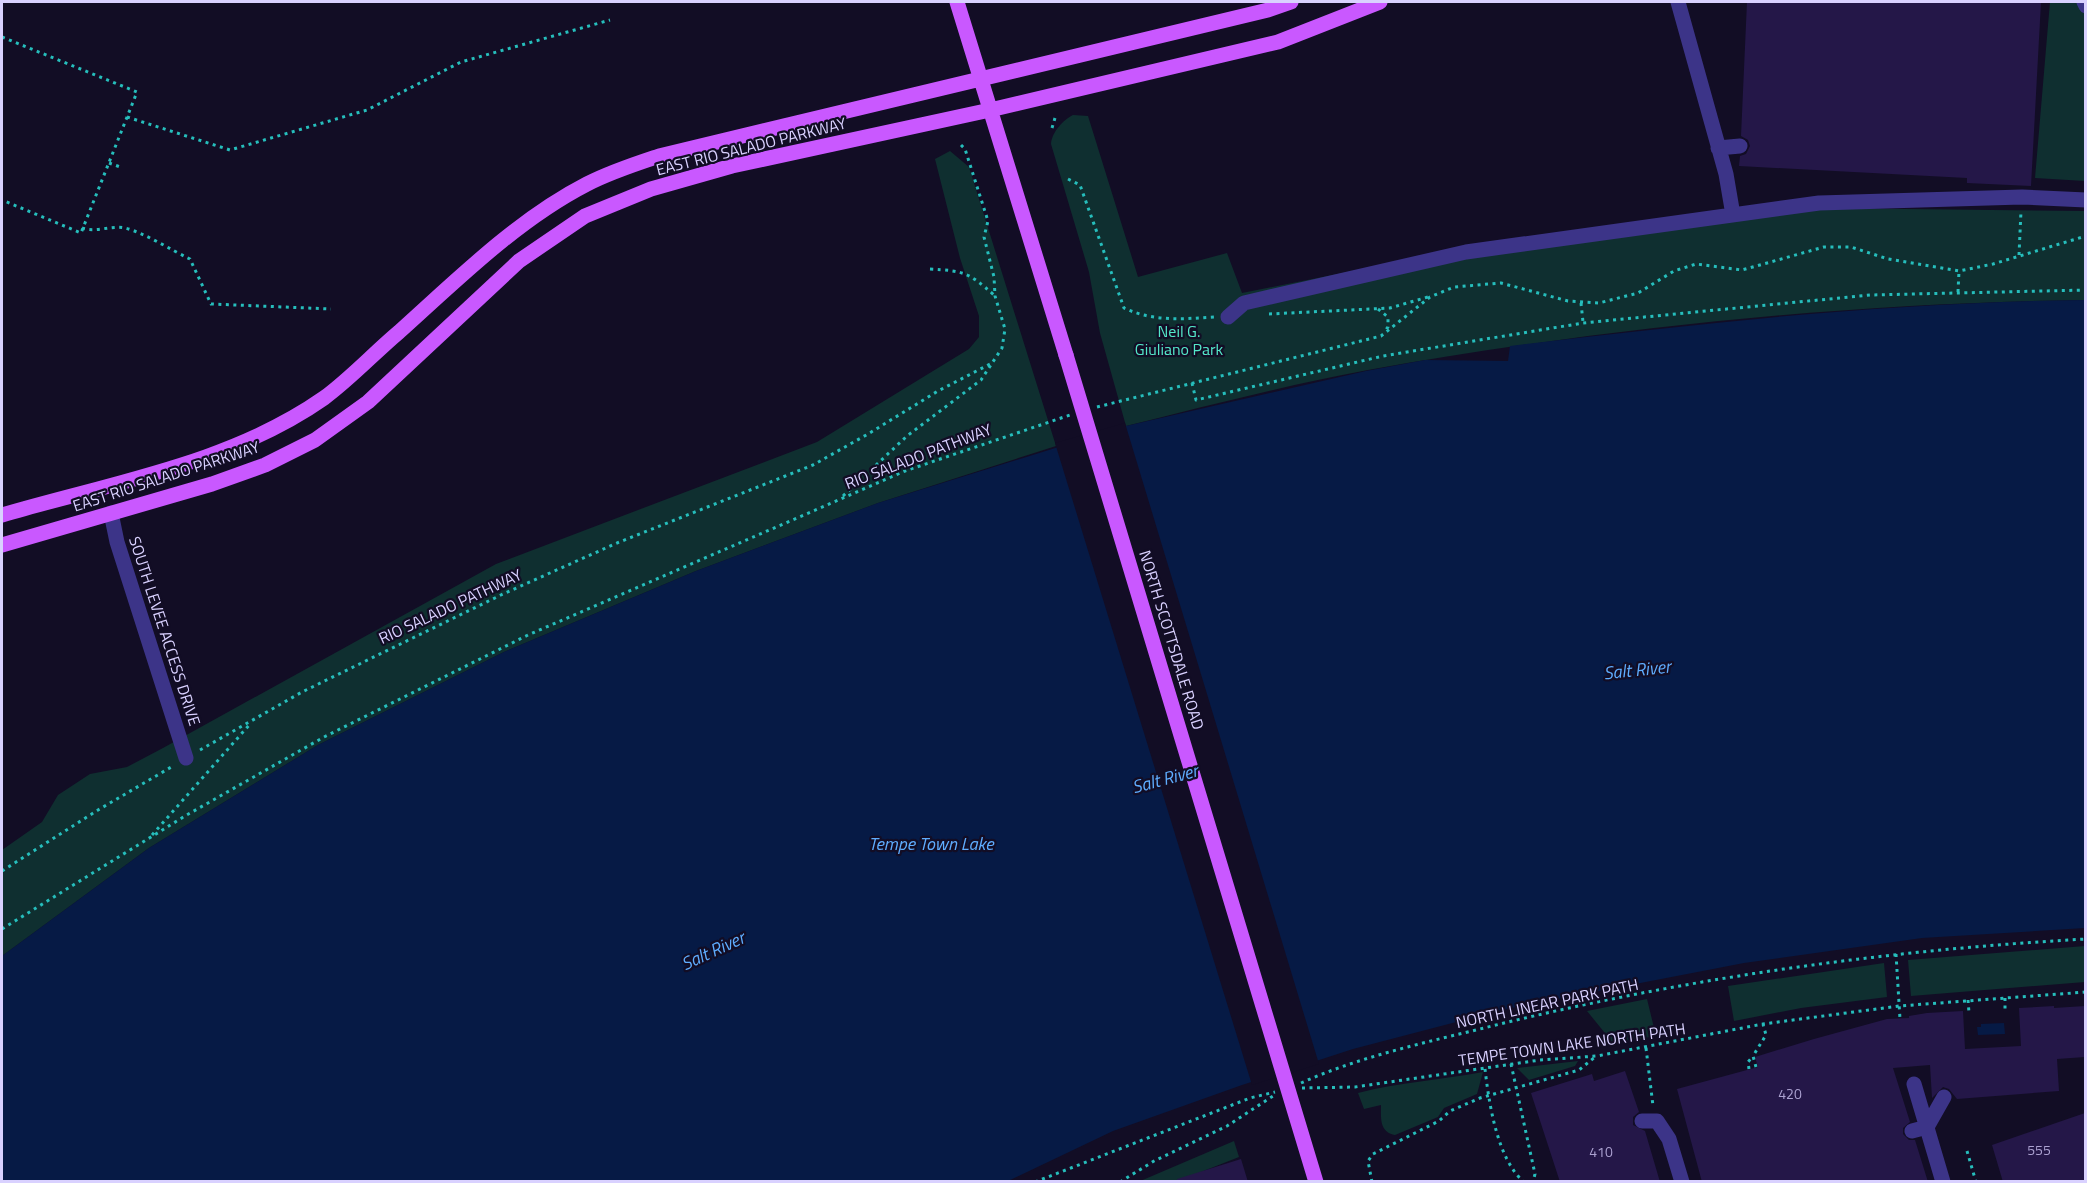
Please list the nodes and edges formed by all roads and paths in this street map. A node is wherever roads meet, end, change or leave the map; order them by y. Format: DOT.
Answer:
graph roads {
  1 [pos="957,2"];
  2 [pos="1291,2"];
  3 [pos="1380,2"];
  4 [pos="1678,2"];
  5 [pos="2084,2"];
  6 [pos="2085,6"];
  7 [pos="610,20"];
  8 [pos="2,37"];
  9 [pos="981,81"];
  10 [pos="990,110"];
  11 [pos="127,117"];
  12 [pos="1056,118"];
  13 [pos="1052,128"];
  14 [pos="959,143"];
  15 [pos="1740,146"];
  16 [pos="1718,148"];
  17 [pos="109,163"];
  18 [pos="123,168"];
  19 [pos="1068,179"];
  20 [pos="2022,197"];
  21 [pos="2,200"];
  22 [pos="2085,200"];
  23 [pos="1733,215"];
  24 [pos="82,228"];
  25 [pos="2085,236"];
  26 [pos="2019,256"];
  27 [pos="930,269"];
  28 [pos="1959,271"];
  29 [pos="2085,290"];
  30 [pos="1958,292"];
  31 [pos="995,296"];
  32 [pos="1430,297"];
  33 [pos="1581,303"];
  34 [pos="331,309"];
  35 [pos="1376,309"];
  36 [pos="1262,315"];
  37 [pos="1228,317"];
  38 [pos="1583,323"];
  39 [pos="1381,336"];
  40 [pos="992,363"];
  41 [pos="1192,383"];
  42 [pos="1095,407"];
  43 [pos="1075,414"];
  44 [pos="842,498"];
  45 [pos="111,513"];
  46 [pos="2,515"];
  47 [pos="2,545"];
  48 [pos="254,719"];
  49 [pos="186,758"];
  50 [pos="149,838"];
  51 [pos="2,871"];
  52 [pos="2,929"];
  53 [pos="2085,939"];
  54 [pos="1896,954"];
  55 [pos="2085,992"];
  56 [pos="2005,998"];
  57 [pos="1968,1000"];
  58 [pos="1899,1006"];
  59 [pos="2005,1011"];
  60 [pos="1969,1013"];
  61 [pos="1900,1019"];
  62 [pos="1763,1024"];
  63 [pos="1646,1048"];
  64 [pos="1597,1056"];
  65 [pos="1753,1056"];
  66 [pos="1511,1064"];
  67 [pos="1756,1067"];
  68 [pos="1485,1069"];
  69 [pos="1749,1069"];
  70 [pos="1914,1084"];
  71 [pos="1295,1087"];
  72 [pos="1516,1087"];
  73 [pos="1285,1090"];
  74 [pos="1278,1094"];
  75 [pos="1488,1096"];
  76 [pos="1944,1097"];
  77 [pos="1649,1121"];
  78 [pos="1920,1129"];
  79 [pos="1967,1151"];
  80 [pos="1035,1182"];
  81 [pos="1120,1182"];
  82 [pos="1316,1182"];
  83 [pos="1372,1182"];
  84 [pos="1524,1182"];
  85 [pos="1533,1182"];
  86 [pos="1682,1182"];
  87 [pos="1943,1182"];
  88 [pos="1976,1182"];
  1 -- 9 [label="main road, NORTH SCOTTSDALE ROAD"];
  2 -- 9 [label="main road, EAST RIO SALADO PARKWAY"];
  3 -- 10 [label="main road, EAST RIO SALADO PARKWAY"];
  4 -- 16 [label="street"];
  5 -- 6 [label="street"];
  7 -- 11 [label="path"];
  8 -- 11 [label="path"];
  9 -- 10 [label="main road, NORTH SCOTTSDALE ROAD"];
  9 -- 46 [label="main road, EAST RIO SALADO PARKWAY"];
  10 -- 45 [label="main road, EAST RIO SALADO PARKWAY"];
  10 -- 82 [label="main road, NORTH SCOTTSDALE ROAD, bridge"];
  11 -- 17 [label="path"];
  12 -- 13 [label="path"];
  14 -- 31 [label="path"];
  15 -- 16 [label="street"];
  16 -- 23 [label="street"];
  17 -- 18 [label="path"];
  17 -- 24 [label="path"];
  19 -- 37 [label="path"];
  20 -- 22 [label="street"];
  20 -- 23 [label="street"];
  20 -- 26 [label="path"];
  21 -- 24 [label="path"];
  23 -- 37 [label="street"];
  24 -- 34 [label="path"];
  25 -- 26 [label="path"];
  26 -- 28 [label="path"];
  27 -- 31 [label="path"];
  28 -- 30 [label="path"];
  28 -- 33 [label="path"];
  29 -- 30 [label="path"];
  30 -- 38 [label="path"];
  31 -- 40 [label="path"];
  32 -- 33 [label="path"];
  32 -- 35 [label="path"];
  32 -- 39 [label="path"];
  33 -- 38 [label="path"];
  35 -- 36 [label="path"];
  35 -- 39 [label="path"];
  38 -- 41 [label="path"];
  39 -- 41 [label="path"];
  40 -- 44 [label="path, RIO SALADO PATHWAY"];
  40 -- 48 [label="path, RIO SALADO PATHWAY"];
  41 -- 42 [label="path"];
  43 -- 44 [label="path, RIO SALADO PATHWAY"];
  44 -- 50 [label="path"];
  45 -- 47 [label="main road, EAST RIO SALADO PARKWAY"];
  45 -- 49 [label="street, SOUTH LEVEE ACCESS DRIVE"];
  48 -- 49 [label="path, RIO SALADO PATHWAY"];
  48 -- 50 [label="path"];
  49 -- 51 [label="path, RIO SALADO PATHWAY"];
  50 -- 52 [label="path"];
  53 -- 54 [label="path, NORTH LINEAR PARK PATH"];
  54 -- 58 [label="path"];
  54 -- 71 [label="path, NORTH LINEAR PARK PATH"];
  55 -- 56 [label="path, TEMPE TOWN LAKE NORTH PATH"];
  56 -- 57 [label="path, TEMPE TOWN LAKE NORTH PATH"];
  56 -- 59 [label="path"];
  57 -- 58 [label="path, TEMPE TOWN LAKE NORTH PATH"];
  57 -- 60 [label="path"];
  58 -- 61 [label="path"];
  58 -- 62 [label="path, TEMPE TOWN LAKE NORTH PATH"];
  62 -- 63 [label="path, TEMPE TOWN LAKE NORTH PATH"];
  62 -- 65 [label="path"];
  63 -- 64 [label="path, TEMPE TOWN LAKE NORTH PATH"];
  63 -- 77 [label="path"];
  64 -- 66 [label="path, TEMPE TOWN LAKE NORTH PATH"];
  64 -- 72 [label="path"];
  65 -- 67 [label="path"];
  65 -- 69 [label="path"];
  66 -- 68 [label="path, TEMPE TOWN LAKE NORTH PATH"];
  66 -- 72 [label="path"];
  68 -- 71 [label="path, TEMPE TOWN LAKE NORTH PATH"];
  68 -- 75 [label="path"];
  70 -- 78 [label="street"];
  72 -- 75 [label="path"];
  72 -- 85 [label="path"];
  73 -- 80 [label="path"];
  74 -- 81 [label="path"];
  75 -- 83 [label="path"];
  75 -- 84 [label="path"];
  76 -- 78 [label="street"];
  77 -- 86 [label="street"];
  78 -- 87 [label="street"];
  79 -- 88 [label="path"];
}
